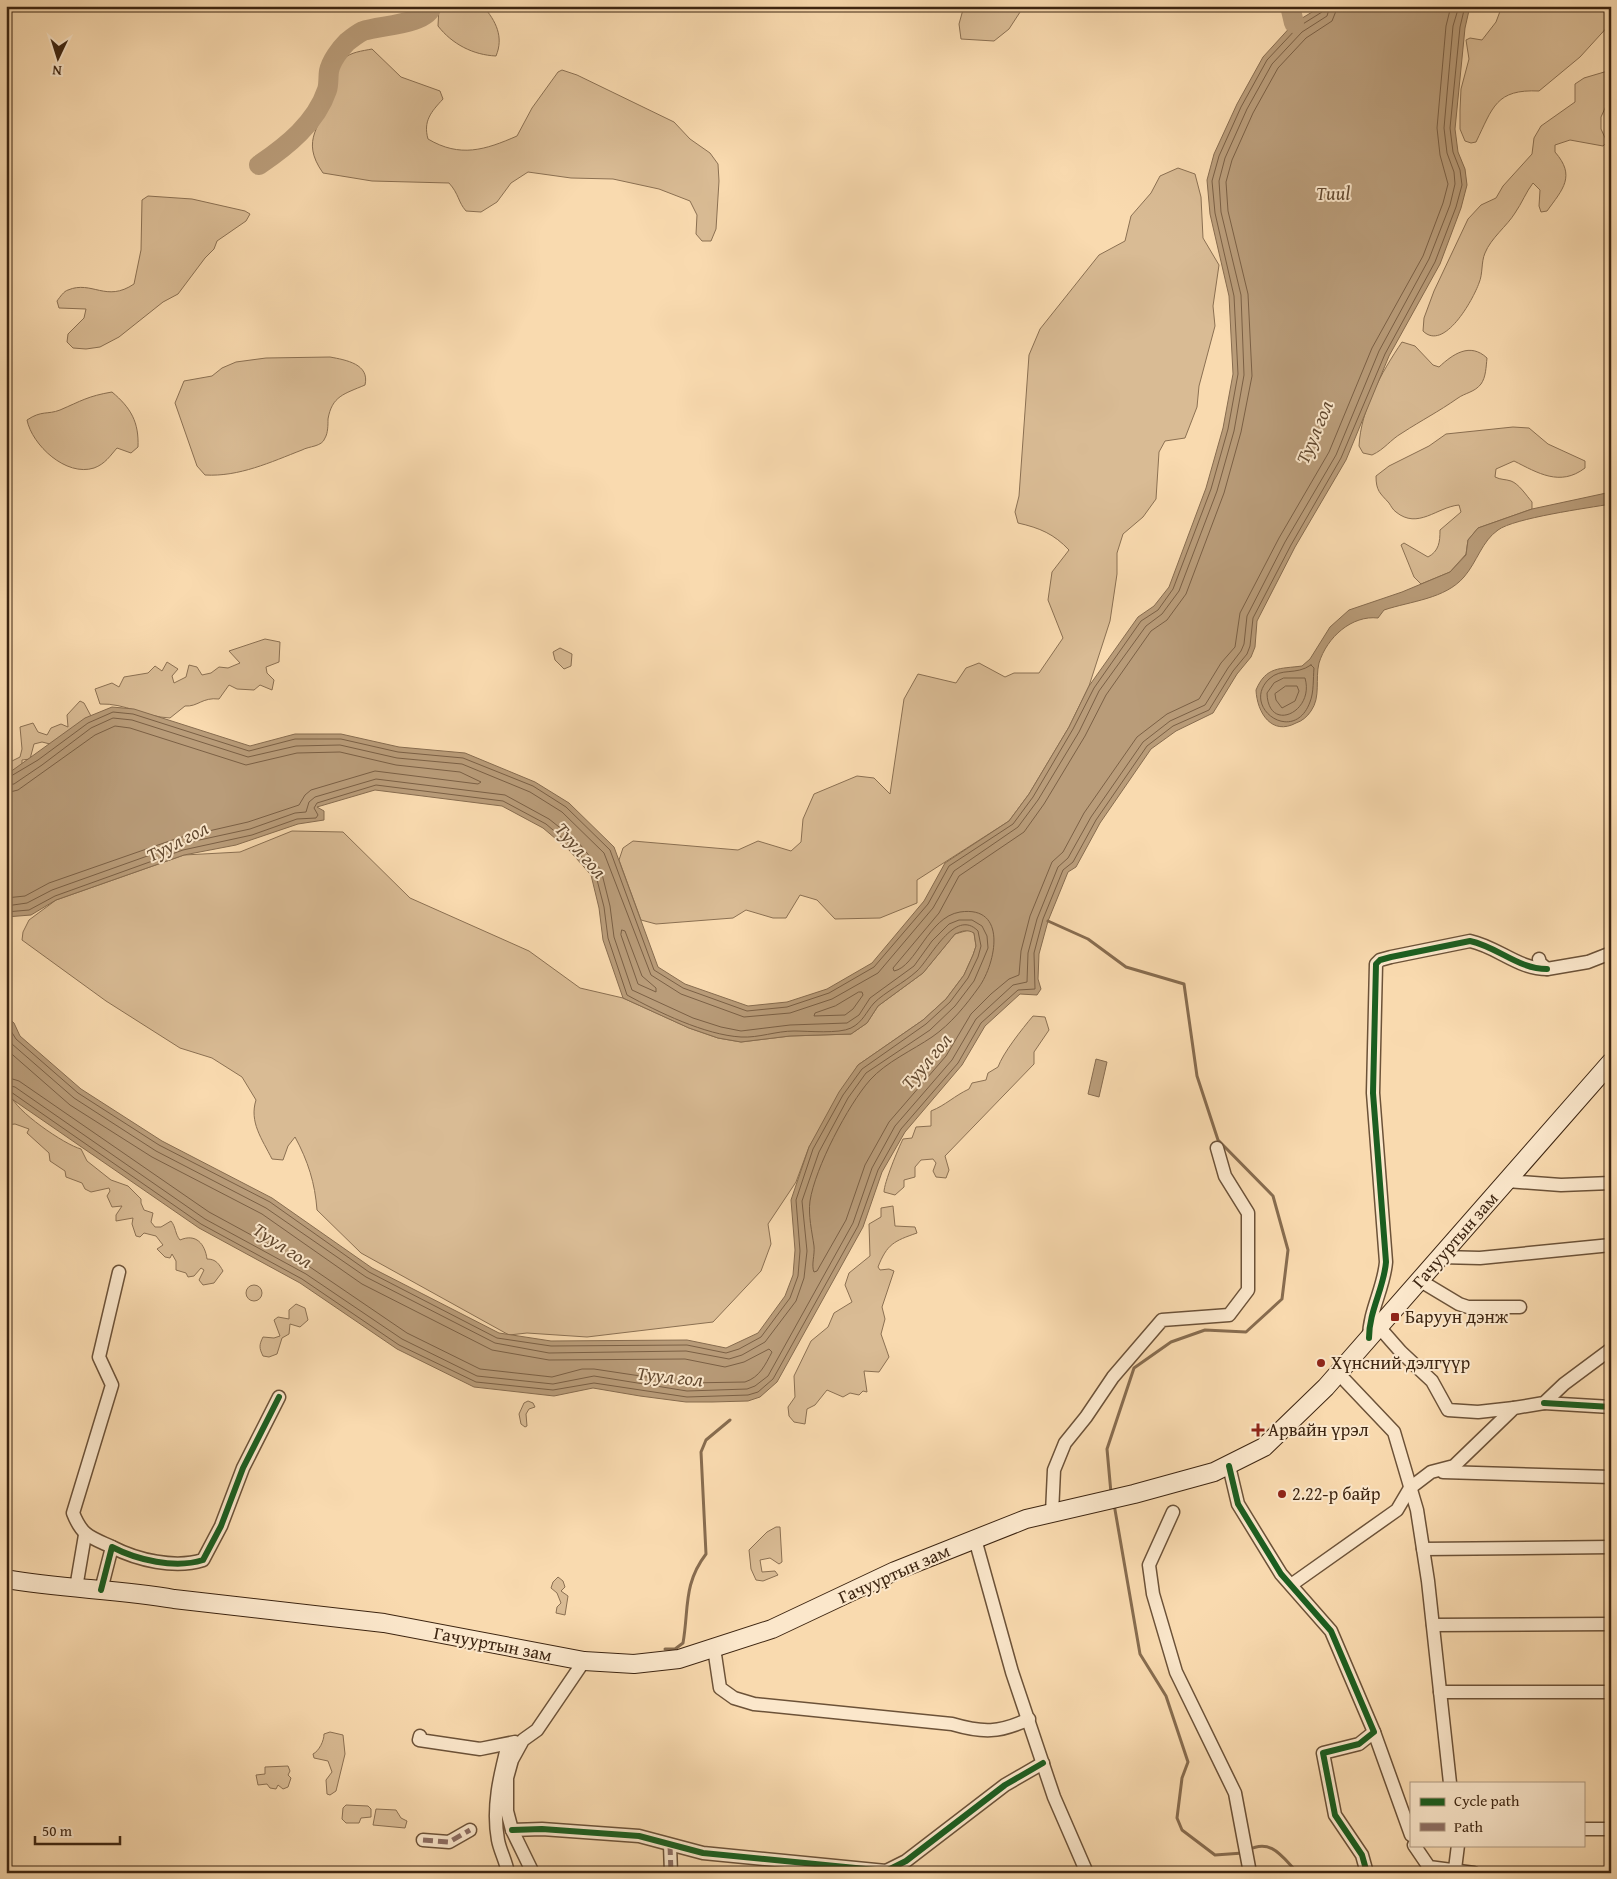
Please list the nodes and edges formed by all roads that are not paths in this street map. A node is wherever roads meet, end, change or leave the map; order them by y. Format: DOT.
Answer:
graph roads {
  1 [pos="1611,953"];
  2 [pos="1611,1062"];
  3 [pos="1218,1148"];
  4 [pos="1507,1181"];
  5 [pos="1611,1183"];
  6 [pos="1611,1245"];
  7 [pos="1440,1257"];
  8 [pos="119,1272"];
  9 [pos="1419,1280"];
  10 [pos="1520,1307"];
  11 [pos="1374,1332"];
  12 [pos="1610,1350"];
  13 [pos="1338,1373"];
  14 [pos="279,1397"];
  15 [pos="1544,1403"];
  16 [pos="1611,1407"];
  17 [pos="1514,1408"];
  18 [pos="1229,1466"];
  19 [pos="1431,1472"];
  20 [pos="1611,1477"];
  21 [pos="1410,1488"];
  22 [pos="1173,1512"];
  23 [pos="1052,1513"];
  24 [pos="85,1535"];
  25 [pos="975,1539"];
  26 [pos="112,1547"];
  27 [pos="1611,1547"];
  28 [pos="1423,1549"];
  29 [pos="6,1579"];
  30 [pos="1291,1585"];
  31 [pos="76,1588"];
  32 [pos="101,1590"];
  33 [pos="1433,1624"];
  34 [pos="1611,1624"];
  35 [pos="714,1648"];
  36 [pos="584,1661"];
  37 [pos="1440,1692"];
  38 [pos="1611,1692"];
  39 [pos="1029,1719"];
  40 [pos="1374,1732"];
  41 [pos="420,1736"];
  42 [pos="523,1740"];
  43 [pos="508,1744"];
  44 [pos="1043,1763"];
  45 [pos="1450,1782"];
  46 [pos="1584,1829"];
  47 [pos="1611,1829"];
  48 [pos="470,1830"];
  49 [pos="512,1830"];
  50 [pos="1410,1832"];
  51 [pos="423,1840"];
  52 [pos="670,1845"];
  53 [pos="1415,1846"];
  54 [pos="1458,1846"];
  55 [pos="1452,1871"];
  56 [pos="508,1873"];
  57 [pos="533,1873"];
  58 [pos="671,1873"];
  59 [pos="1087,1873"];
  60 [pos="1250,1873"];
  61 [pos="1368,1873"];
  62 [pos="1474,1873"];
  1 -- 11 [label="street"];
  2 -- 4 [label="main road, Гачууртын зам"];
  3 -- 23 [label="street"];
  4 -- 5 [label="street"];
  4 -- 7 [label="main road, Гачууртын зам"];
  6 -- 7 [label="street"];
  7 -- 9 [label="main road, Гачууртын зам"];
  8 -- 24 [label="street"];
  9 -- 10 [label="street"];
  9 -- 11 [label="main road, Гачууртын зам"];
  11 -- 13 [label="main road, Гачууртын зам"];
  11 -- 17 [label="street"];
  12 -- 15 [label="street"];
  13 -- 18 [label="main road, Гачууртын зам"];
  13 -- 21 [label="street"];
  14 -- 26 [label="street"];
  15 -- 16 [label="street"];
  15 -- 17 [label="street"];
  17 -- 19 [label="street"];
  18 -- 23 [label="main road, Гачууртын зам"];
  18 -- 30 [label="street"];
  19 -- 20 [label="street"];
  19 -- 21 [label="street"];
  21 -- 28 [label="street"];
  21 -- 30 [label="street"];
  22 -- 60 [label="street"];
  23 -- 25 [label="main road, Гачууртын зам"];
  24 -- 26 [label="street"];
  24 -- 31 [label="street"];
  25 -- 35 [label="main road, Гачууртын зам"];
  25 -- 39 [label="street"];
  26 -- 32 [label="street"];
  27 -- 28 [label="street"];
  28 -- 33 [label="street"];
  29 -- 31 [label="main road, Гачууртын зам"];
  30 -- 40 [label="street"];
  31 -- 32 [label="main road, Гачууртын зам"];
  32 -- 36 [label="main road, Гачууртын зам"];
  33 -- 34 [label="street"];
  33 -- 37 [label="street"];
  35 -- 36 [label="main road, Гачууртын зам"];
  35 -- 39 [label="street"];
  36 -- 42 [label="street"];
  37 -- 38 [label="street"];
  37 -- 45 [label="street"];
  39 -- 44 [label="street"];
  40 -- 50 [label="street"];
  40 -- 61 [label="street"];
  41 -- 43 [label="street"];
  42 -- 43 [label="street"];
  42 -- 49 [label="street"];
  43 -- 56 [label="street"];
  44 -- 52 [label="street"];
  44 -- 59 [label="street"];
  46 -- 47 [label="street"];
  48 -- 51 [label="street"];
  49 -- 52 [label="street"];
  49 -- 57 [label="street"];
  52 -- 58 [label="street"];
  53 -- 55 [label="street"];
  54 -- 55 [label="street"];
  55 -- 62 [label="street"];
}
